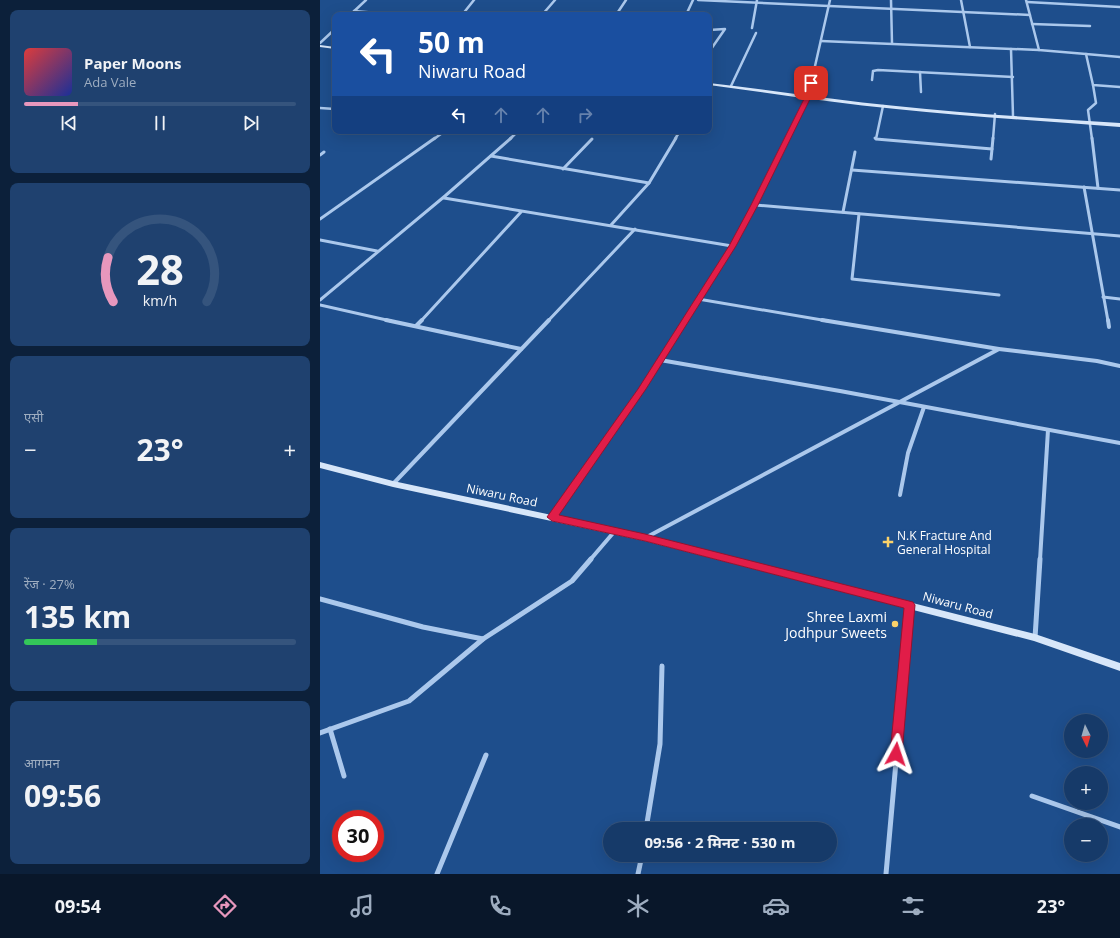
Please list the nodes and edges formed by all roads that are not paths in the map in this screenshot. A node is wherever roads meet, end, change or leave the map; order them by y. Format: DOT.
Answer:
graph roads {
  1 [pos="366,0"];
  2 [pos="474,0"];
  3 [pos="555,0"];
  4 [pos="626,0"];
  5 [pos="693,0"];
  6 [pos="698,0"];
  7 [pos="830,0"];
  8 [pos="891,0"];
  9 [pos="961,0"];
  10 [pos="757,1"];
  11 [pos="1027,1"];
  12 [pos="829,6"];
  13 [pos="1120,7"];
  14 [pos="891,9"];
  15 [pos="962,11"];
  16 [pos="354,12"];
  17 [pos="464,12"];
  18 [pos="545,12"];
  19 [pos="618,12"];
  20 [pos="687,12"];
  21 [pos="1030,14"];
  22 [pos="1032,24"];
  23 [pos="1090,26"];
  24 [pos="752,28"];
  25 [pos="712,30"];
  26 [pos="332,32"];
  27 [pos="756,33"];
  28 [pos="821,40"];
  29 [pos="320,43"];
  30 [pos="892,43"];
  31 [pos="320,46"];
  32 [pos="970,47"];
  33 [pos="332,48"];
  34 [pos="712,48"];
  35 [pos="1011,49"];
  36 [pos="1039,50"];
  37 [pos="1086,54"];
  38 [pos="1120,57"];
  39 [pos="920,72"];
  40 [pos="1013,77"];
  41 [pos="872,80"];
  42 [pos="712,85"];
  43 [pos="1093,85"];
  44 [pos="731,86"];
  45 [pos="1120,87"];
  46 [pos="921,92"];
  47 [pos="808,97"];
  48 [pos="883,106"];
  49 [pos="320,108"];
  50 [pos="332,109"];
  51 [pos="995,114"];
  52 [pos="1013,116"];
  53 [pos="1089,123"];
  54 [pos="1120,126"];
  55 [pos="441,134"];
  56 [pos="515,134"];
  57 [pos="678,134"];
  58 [pos="592,139"];
  59 [pos="992,149"];
  60 [pos="324,152"];
  61 [pos="855,152"];
  62 [pos="320,155"];
  63 [pos="491,156"];
  64 [pos="991,159"];
  65 [pos="563,169"];
  66 [pos="852,170"];
  67 [pos="649,183"];
  68 [pos="1084,187"];
  69 [pos="1098,188"];
  70 [pos="1120,190"];
  71 [pos="444,198"];
  72 [pos="755,205"];
  73 [pos="521,212"];
  74 [pos="843,212"];
  75 [pos="859,214"];
  76 [pos="320,220"];
  77 [pos="611,225"];
  78 [pos="635,229"];
  79 [pos="1092,233"];
  80 [pos="1120,236"];
  81 [pos="320,240"];
  82 [pos="732,246"];
  83 [pos="378,251"];
  84 [pos="998,295"];
  85 [pos="1103,297"];
  86 [pos="698,299"];
  87 [pos="1120,299"];
  88 [pos="320,300"];
  89 [pos="320,305"];
  90 [pos="416,326"];
  91 [pos="1109,327"];
  92 [pos="521,349"];
  93 [pos="999,349"];
  94 [pos="660,360"];
  95 [pos="1120,366"];
  96 [pos="898,402"];
  97 [pos="924,407"];
  98 [pos="1048,430"];
  99 [pos="1120,443"];
  100 [pos="320,464"];
  101 [pos="393,484"];
  102 [pos="900,495"];
  103 [pos="552,517"];
  104 [pos="614,532"];
  105 [pos="645,538"];
  106 [pos="320,599"];
  107 [pos="910,605"];
  108 [pos="1035,638"];
  109 [pos="483,639"];
  110 [pos="662,666"];
  111 [pos="1120,667"];
  112 [pos="330,729"];
  113 [pos="320,733"];
  114 [pos="486,755"];
  115 [pos="344,776"];
  116 [pos="1032,796"];
  117 [pos="647,822"];
  118 [pos="1120,827"];
  119 [pos="641,862"];
  120 [pos="437,874"];
  121 [pos="638,874"];
  122 [pos="886,874"];
  1 -- 16 [label="street"];
  2 -- 17 [label="street"];
  3 -- 18 [label="street"];
  4 -- 19 [label="street"];
  5 -- 20 [label="street"];
  6 -- 10 [label="street"];
  7 -- 12 [label="street"];
  8 -- 14 [label="street"];
  9 -- 15 [label="street"];
  10 -- 12 [label="street"];
  10 -- 24 [label="street"];
  11 -- 13 [label="street"];
  11 -- 21 [label="street"];
  12 -- 14 [label="street"];
  12 -- 28 [label="street"];
  14 -- 15 [label="street"];
  14 -- 30 [label="street"];
  15 -- 21 [label="street"];
  15 -- 32 [label="street"];
  21 -- 22 [label="street"];
  22 -- 23 [label="street"];
  22 -- 36 [label="street"];
  25 -- 34 [label="street"];
  26 -- 29 [label="street"];
  27 -- 44 [label="street"];
  28 -- 30 [label="street"];
  28 -- 47 [label="street"];
  30 -- 32 [label="street"];
  31 -- 33 [label="street"];
  32 -- 35 [label="street"];
  35 -- 36 [label="street"];
  35 -- 40 [label="street"];
  36 -- 37 [label="street"];
  37 -- 38 [label="street"];
  37 -- 43 [label="street"];
  39 -- 40 [label="street"];
  39 -- 41 [label="street"];
  39 -- 46 [label="street"];
  40 -- 52 [label="street"];
  42 -- 44 [label="street"];
  43 -- 45 [label="street"];
  43 -- 53 [label="street"];
  44 -- 47 [label="street"];
  47 -- 48 [label="street"];
  47 -- 72 [label="street"];
  48 -- 51 [label="street"];
  48 -- 59 [label="street"];
  49 -- 50 [label="street"];
  51 -- 52 [label="street"];
  51 -- 59 [label="street"];
  52 -- 53 [label="street"];
  53 -- 54 [label="street"];
  53 -- 69 [label="street"];
  55 -- 76 [label="street"];
  56 -- 63 [label="street"];
  57 -- 67 [label="street"];
  58 -- 65 [label="street"];
  59 -- 64 [label="street"];
  60 -- 62 [label="street"];
  61 -- 66 [label="street"];
  63 -- 65 [label="street"];
  63 -- 71 [label="street"];
  65 -- 67 [label="street"];
  66 -- 68 [label="street"];
  66 -- 74 [label="street"];
  67 -- 77 [label="street"];
  68 -- 69 [label="street"];
  68 -- 79 [label="street"];
  69 -- 70 [label="street"];
  71 -- 73 [label="street"];
  71 -- 83 [label="street"];
  72 -- 74 [label="street"];
  72 -- 82 [label="street"];
  73 -- 77 [label="street"];
  73 -- 90 [label="street"];
  74 -- 75 [label="street"];
  75 -- 79 [label="street"];
  75 -- 84 [label="street"];
  77 -- 78 [label="street"];
  78 -- 82 [label="street"];
  78 -- 92 [label="street"];
  79 -- 80 [label="street"];
  79 -- 85 [label="street"];
  81 -- 83 [label="street"];
  82 -- 86 [label="street"];
  83 -- 88 [label="street"];
  85 -- 87 [label="street"];
  85 -- 91 [label="street"];
  86 -- 93 [label="street"];
  86 -- 94 [label="street"];
  89 -- 90 [label="street"];
  90 -- 92 [label="street"];
  92 -- 101 [label="street"];
  93 -- 95 [label="street"];
  93 -- 96 [label="street"];
  94 -- 96 [label="street"];
  94 -- 103 [label="street"];
  96 -- 97 [label="street"];
  96 -- 105 [label="street"];
  97 -- 98 [label="street"];
  97 -- 102 [label="street"];
  98 -- 99 [label="street"];
  98 -- 108 [label="street"];
  100 -- 101 [label="street, Niwaru Road"];
  101 -- 103 [label="street, Niwaru Road"];
  103 -- 104 [label="street, Niwaru Road"];
  104 -- 105 [label="street, Niwaru Road"];
  104 -- 109 [label="street"];
  105 -- 107 [label="street, Niwaru Road"];
  106 -- 109 [label="street"];
  107 -- 108 [label="street, Niwaru Road"];
  107 -- 122 [label="street"];
  108 -- 111 [label="street, Niwaru Road"];
  109 -- 112 [label="street"];
  110 -- 117 [label="street"];
  112 -- 113 [label="street"];
  112 -- 115 [label="street"];
  114 -- 120 [label="street"];
  116 -- 118 [label="street"];
  119 -- 121 [label="street"];
}
